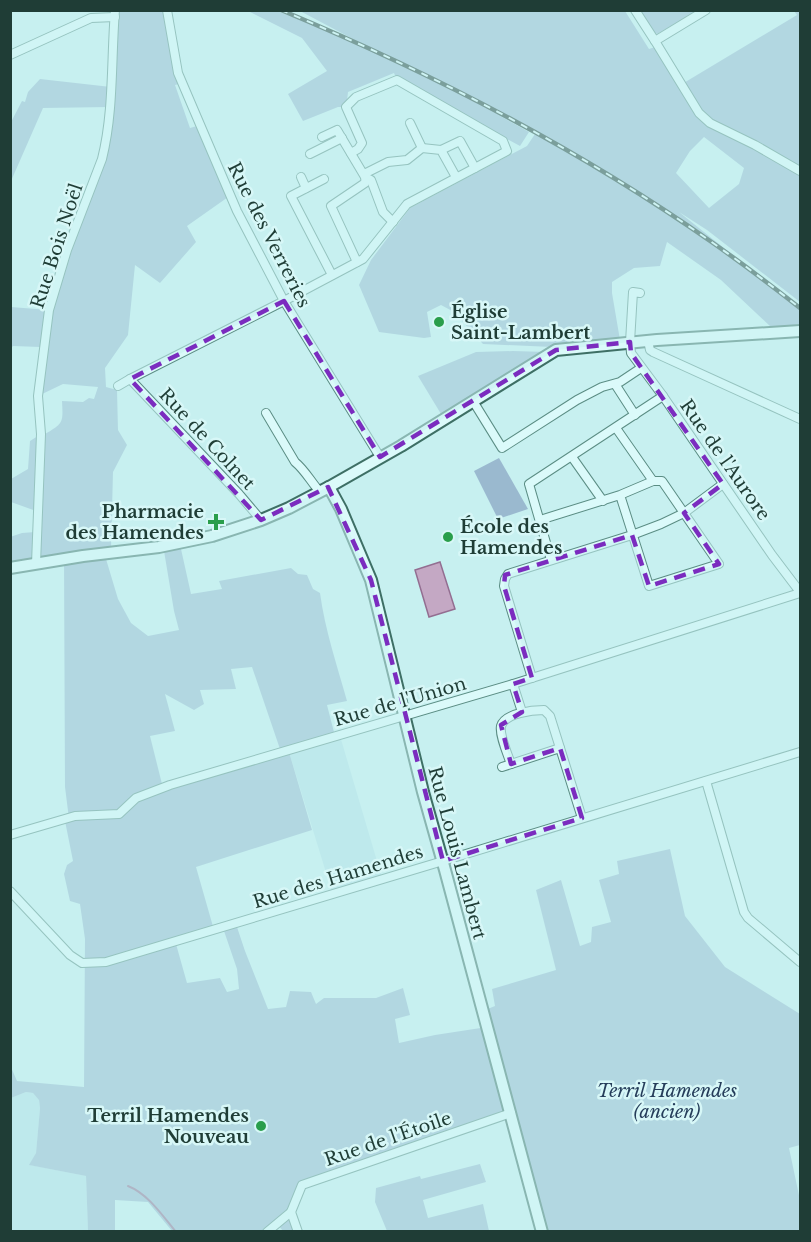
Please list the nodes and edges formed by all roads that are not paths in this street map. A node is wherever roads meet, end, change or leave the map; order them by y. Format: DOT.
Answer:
graph roads {
  1 [pos="167,10"];
  2 [pos="635,10"];
  3 [pos="706,10"];
  4 [pos="115,14"];
  5 [pos="655,40"];
  6 [pos="10,55"];
  7 [pos="410,123"];
  8 [pos="322,137"];
  9 [pos="342,138"];
  10 [pos="422,148"];
  11 [pos="441,150"];
  12 [pos="351,153"];
  13 [pos="310,154"];
  14 [pos="475,168"];
  15 [pos="801,171"];
  16 [pos="301,177"];
  17 [pos="365,177"];
  18 [pos="456,177"];
  19 [pos="324,179"];
  20 [pos="306,188"];
  21 [pos="393,222"];
  22 [pos="357,262"];
  23 [pos="332,275"];
  24 [pos="640,293"];
  25 [pos="284,302"];
  26 [pos="801,331"];
  27 [pos="648,341"];
  28 [pos="630,342"];
  29 [pos="641,368"];
  30 [pos="130,380"];
  31 [pos="615,384"];
  32 [pos="118,386"];
  33 [pos="663,396"];
  34 [pos="473,401"];
  35 [pos="266,413"];
  36 [pos="635,415"];
  37 [pos="801,419"];
  38 [pos="616,428"];
  39 [pos="380,457"];
  40 [pos="572,457"];
  41 [pos="653,481"];
  42 [pos="723,484"];
  43 [pos="325,490"];
  44 [pos="620,495"];
  45 [pos="603,501"];
  46 [pos="684,513"];
  47 [pos="261,520"];
  48 [pos="540,520"];
  49 [pos="632,535"];
  50 [pos="551,560"];
  51 [pos="36,564"];
  52 [pos="10,568"];
  53 [pos="801,593"];
  54 [pos="532,678"];
  55 [pos="513,684"];
  56 [pos="522,712"];
  57 [pos="404,717"];
  58 [pos="560,748"];
  59 [pos="801,752"];
  60 [pos="511,764"];
  61 [pos="502,766"];
  62 [pos="706,781"];
  63 [pos="582,818"];
  64 [pos="10,835"];
  65 [pos="443,861"];
  66 [pos="10,891"];
  67 [pos="801,962"];
  68 [pos="511,1113"];
  69 [pos="291,1212"];
  70 [pos="267,1232"];
  71 [pos="298,1232"];
  72 [pos="542,1232"];
  1 -- 25 [label="street, Rue des Verreries"];
  2 -- 5 [label="street"];
  3 -- 5 [label="street"];
  4 -- 6 [label="street"];
  4 -- 51 [label="street, Rue Bois Noël"];
  5 -- 15 [label="street"];
  7 -- 10 [label="street"];
  8 -- 9 [label="street"];
  9 -- 12 [label="street"];
  9 -- 13 [label="street"];
  10 -- 11 [label="street"];
  10 -- 17 [label="street"];
  11 -- 14 [label="street"];
  11 -- 18 [label="street"];
  12 -- 14 [label="street, Rue de Colnet"];
  12 -- 17 [label="street"];
  14 -- 18 [label="street, Rue de Colnet"];
  16 -- 20 [label="street"];
  17 -- 21 [label="street"];
  17 -- 22 [label="street"];
  18 -- 21 [label="street, Rue de Colnet"];
  19 -- 20 [label="street"];
  20 -- 23 [label="street"];
  21 -- 22 [label="street, Rue de Colnet"];
  22 -- 23 [label="street, Rue de Colnet"];
  23 -- 25 [label="street, Rue de Colnet"];
  24 -- 28 [label="street"];
  25 -- 30 [label="street, Rue de Colnet"];
  25 -- 39 [label="street, Rue des Verreries"];
  26 -- 27 [label="main road"];
  27 -- 28 [label="main road"];
  27 -- 37 [label="street"];
  28 -- 29 [label="street, Rue de l'Aurore"];
  28 -- 34 [label="main road"];
  29 -- 31 [label="street"];
  29 -- 33 [label="street, Rue de l'Aurore"];
  30 -- 32 [label="street, Rue de Colnet"];
  30 -- 47 [label="street, Rue de Colnet"];
  31 -- 34 [label="street"];
  31 -- 36 [label="street"];
  33 -- 36 [label="street"];
  33 -- 42 [label="street, Rue de l'Aurore"];
  34 -- 39 [label="main road"];
  35 -- 43 [label="street"];
  36 -- 38 [label="street"];
  38 -- 40 [label="street"];
  38 -- 41 [label="street"];
  39 -- 43 [label="main road"];
  40 -- 45 [label="street"];
  40 -- 48 [label="street"];
  41 -- 44 [label="street"];
  41 -- 46 [label="street"];
  42 -- 46 [label="street"];
  42 -- 53 [label="street, Rue de l'Aurore"];
  43 -- 47 [label="main road"];
  43 -- 57 [label="main road, Rue Louis Lambert"];
  44 -- 45 [label="street"];
  44 -- 49 [label="street"];
  45 -- 48 [label="street"];
  46 -- 49 [label="street"];
  46 -- 49 [label="street"];
  47 -- 51 [label="main road"];
  48 -- 50 [label="street"];
  49 -- 50 [label="street"];
  50 -- 54 [label="street"];
  51 -- 52 [label="main road"];
  53 -- 54 [label="street, Rue de l'Union"];
  54 -- 55 [label="street, Rue de l'Union"];
  55 -- 56 [label="street"];
  55 -- 57 [label="street, Rue de l'Union"];
  56 -- 58 [label="street"];
  56 -- 60 [label="street"];
  57 -- 64 [label="street, Rue de l'Union"];
  57 -- 65 [label="main road, Rue Louis Lambert"];
  58 -- 60 [label="street"];
  58 -- 63 [label="street"];
  59 -- 62 [label="street, Rue des Hamendes"];
  60 -- 61 [label="street"];
  62 -- 63 [label="street, Rue des Hamendes"];
  62 -- 67 [label="street"];
  63 -- 65 [label="street, Rue des Hamendes"];
  65 -- 66 [label="street, Rue des Hamendes"];
  65 -- 68 [label="main road, Rue Louis Lambert"];
  68 -- 69 [label="street, Rue de l'Étoile"];
  68 -- 72 [label="main road, Rue Louis Lambert"];
  69 -- 70 [label="street, Rue de l'Étoile"];
  69 -- 71 [label="street"];
}
